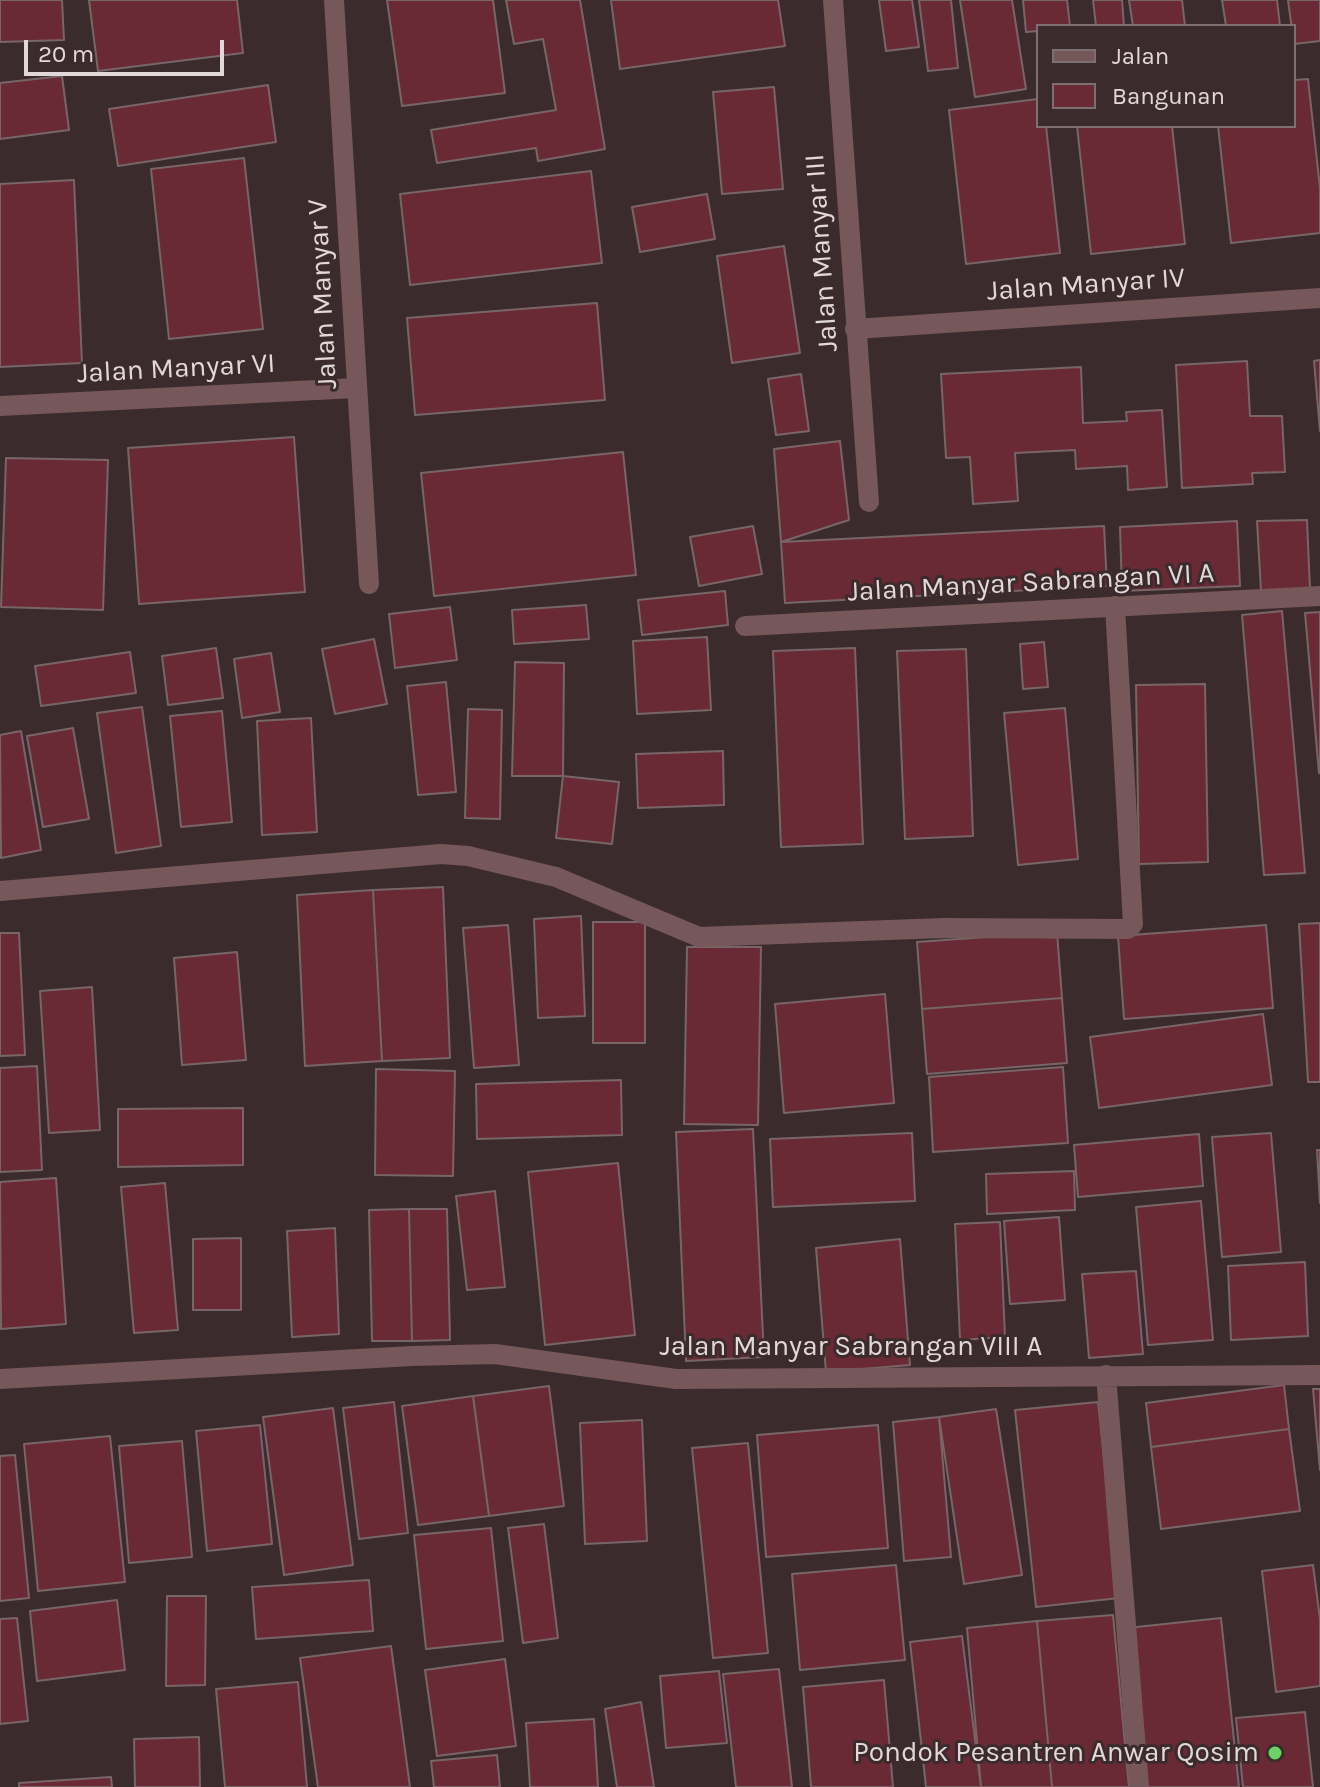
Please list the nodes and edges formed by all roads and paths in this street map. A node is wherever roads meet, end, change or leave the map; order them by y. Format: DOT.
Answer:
graph roads {
  1 [pos="334,0"];
  2 [pos="833,0"];
  3 [pos="1320,298"];
  4 [pos="855,329"];
  5 [pos="356,388"];
  6 [pos="0,406"];
  7 [pos="869,502"];
  8 [pos="369,584"];
  9 [pos="1320,596"];
  10 [pos="1115,606"];
  11 [pos="745,626"];
  12 [pos="0,891"];
  13 [pos="1106,1375"];
  14 [pos="1320,1375"];
  15 [pos="0,1379"];
  16 [pos="1139,1787"];
  1 -- 5 [label="street, Jalan Manyar V"];
  2 -- 4 [label="street, Jalan Manyar III"];
  3 -- 4 [label="street, Jalan Manyar IV"];
  4 -- 7 [label="street, Jalan Manyar III"];
  5 -- 6 [label="street, Jalan Manyar VI"];
  5 -- 8 [label="street, Jalan Manyar V"];
  9 -- 10 [label="street, Jalan Manyar Sabrangan VI A"];
  10 -- 11 [label="street, Jalan Manyar Sabrangan VI A"];
  10 -- 12 [label="street"];
  13 -- 14 [label="street, Jalan Manyar Sabrangan VIII A"];
  13 -- 15 [label="street, Jalan Manyar Sabrangan VIII A"];
  13 -- 16 [label="street"];
}
